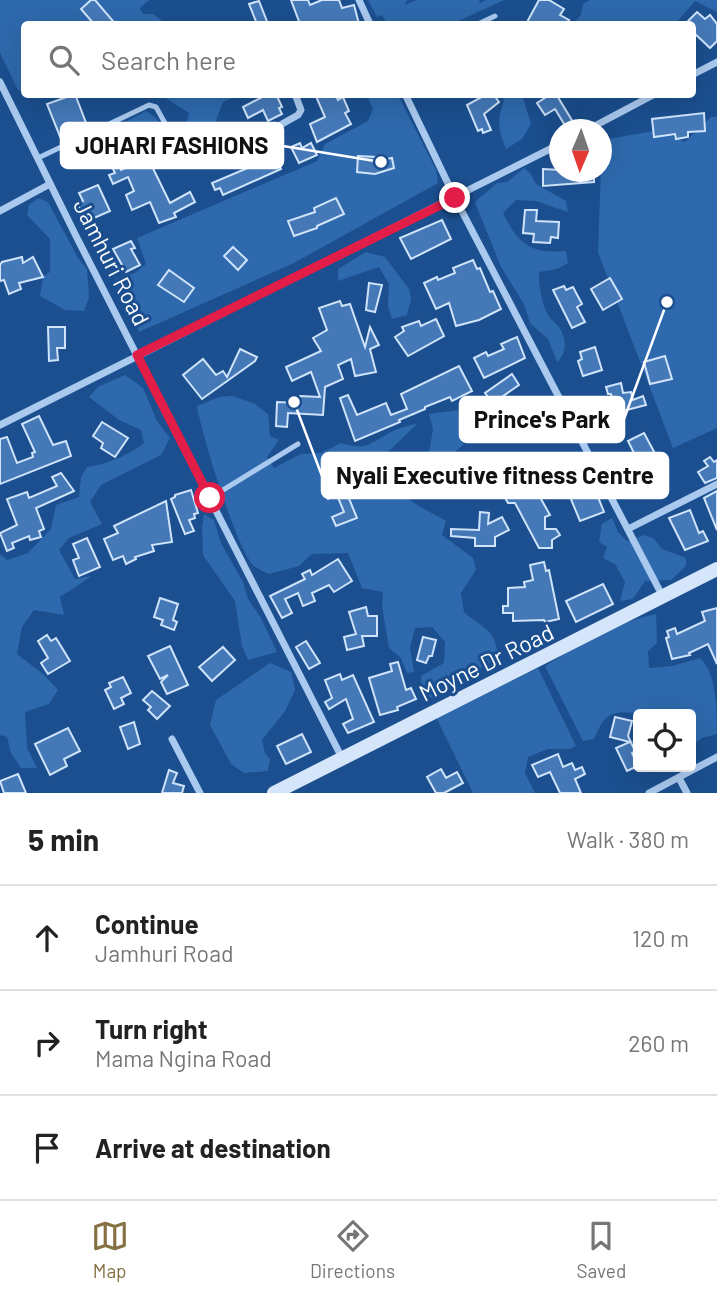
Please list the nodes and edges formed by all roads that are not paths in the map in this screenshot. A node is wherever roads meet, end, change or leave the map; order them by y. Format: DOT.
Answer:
graph roads {
  1 [pos="359,0"];
  2 [pos="495,16"];
  3 [pos="369,21"];
  4 [pos="484,21"];
  5 [pos="717,62"];
  6 [pos="696,73"];
  7 [pos="0,82"];
  8 [pos="296,98"];
  9 [pos="407,98"];
  10 [pos="647,98"];
  11 [pos="608,119"];
  12 [pos="266,133"];
  13 [pos="176,143"];
  14 [pos="549,149"];
  15 [pos="38,158"];
  16 [pos="50,184"];
  17 [pos="455,198"];
  18 [pos="0,211"];
  19 [pos="137,355"];
  20 [pos="0,425"];
  21 [pos="298,444"];
  22 [pos="717,484"];
  23 [pos="210,498"];
  24 [pos="628,529"];
  25 [pos="717,569"];
  26 [pos="664,598"];
  27 [pos="172,739"];
  28 [pos="717,757"];
  29 [pos="342,759"];
  30 [pos="679,778"];
  31 [pos="200,793"];
  32 [pos="274,793"];
  33 [pos="649,793"];
  34 [pos="687,793"];
  1 -- 3 [label="street"];
  2 -- 4 [label="lane"];
  5 -- 6 [label="street"];
  7 -- 15 [label="street, Jamhuri Road"];
  8 -- 12 [label="street"];
  9 -- 17 [label="street"];
  10 -- 11 [label="street"];
  13 -- 15 [label="lane"];
  14 -- 17 [label="street"];
  15 -- 16 [label="street, Jamhuri Road"];
  16 -- 18 [label="street"];
  16 -- 19 [label="street, Jamhuri Road"];
  17 -- 19 [label="street"];
  17 -- 24 [label="street"];
  19 -- 20 [label="street"];
  19 -- 23 [label="street, Jamhuri Road"];
  21 -- 23 [label="lane"];
  22 -- 24 [label="street"];
  23 -- 29 [label="street, Jamhuri Road"];
  24 -- 26 [label="street"];
  25 -- 26 [label="main road, Moyne Dr Road"];
  26 -- 29 [label="main road, Moyne Dr Road"];
  27 -- 31 [label="street"];
  28 -- 30 [label="street"];
  29 -- 32 [label="main road, Moyne Dr Road"];
  30 -- 33 [label="street"];
  30 -- 34 [label="street"];
}
